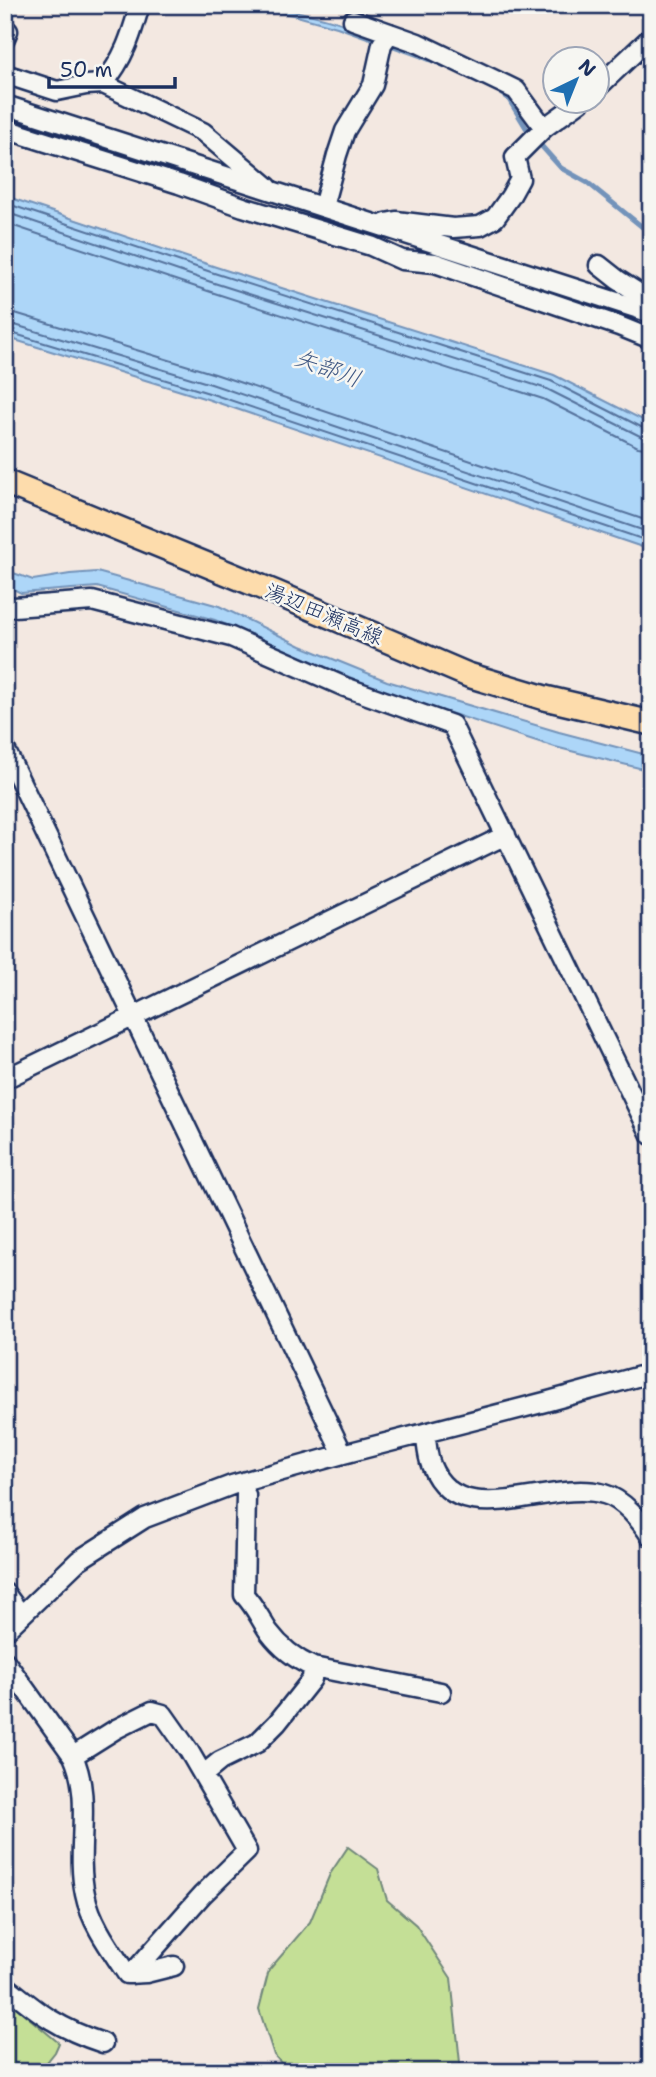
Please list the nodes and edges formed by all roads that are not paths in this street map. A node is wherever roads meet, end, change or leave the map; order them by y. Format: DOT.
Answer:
graph roads {
  1 [pos="140,5"];
  2 [pos="353,20"];
  3 [pos="390,33"];
  4 [pos="651,37"];
  5 [pos="5,74"];
  6 [pos="610,76"];
  7 [pos="103,84"];
  8 [pos="5,104"];
  9 [pos="561,116"];
  10 [pos="544,128"];
  11 [pos="5,129"];
  12 [pos="271,190"];
  13 [pos="323,207"];
  14 [pos="378,225"];
  15 [pos="599,265"];
  16 [pos="648,307"];
  17 [pos="651,339"];
  18 [pos="5,482"];
  19 [pos="5,604"];
  20 [pos="651,723"];
  21 [pos="5,749"];
  22 [pos="506,835"];
  23 [pos="133,1018"];
  24 [pos="5,1080"];
  25 [pos="651,1135"];
  26 [pos="651,1373"];
  27 [pos="425,1433"];
  28 [pos="343,1454"];
  29 [pos="246,1495"];
  30 [pos="651,1537"];
  31 [pos="5,1593"];
  32 [pos="21,1615"];
  33 [pos="5,1631"];
  34 [pos="5,1661"];
  35 [pos="313,1667"];
  36 [pos="441,1692"];
  37 [pos="73,1756"];
  38 [pos="203,1775"];
  39 [pos="174,1966"];
  40 [pos="132,1974"];
  41 [pos="5,1985"];
  42 [pos="103,2043"];
  1 -- 7 [label="street"];
  2 -- 3 [label="street"];
  3 -- 10 [label="street"];
  3 -- 13 [label="street"];
  4 -- 6 [label="street"];
  5 -- 7 [label="street"];
  7 -- 12 [label="street"];
  8 -- 12 [label="street"];
  9 -- 10 [label="street"];
  10 -- 14 [label="street"];
  11 -- 17 [label="street"];
  12 -- 13 [label="street"];
  13 -- 14 [label="street"];
  14 -- 16 [label="street"];
  15 -- 16 [label="street"];
  18 -- 20 [label="main road, 湯辺田瀬高線"];
  19 -- 22 [label="street"];
  21 -- 23 [label="street"];
  22 -- 23 [label="street"];
  22 -- 25 [label="street"];
  23 -- 24 [label="street"];
  23 -- 28 [label="street"];
  26 -- 27 [label="street"];
  27 -- 28 [label="street"];
  27 -- 30 [label="street"];
  28 -- 32 [label="street"];
  29 -- 35 [label="street"];
  31 -- 32 [label="street"];
  32 -- 33 [label="street"];
  34 -- 37 [label="street"];
  35 -- 36 [label="street"];
  35 -- 38 [label="street"];
  37 -- 38 [label="street"];
  37 -- 40 [label="street"];
  38 -- 40 [label="street"];
  39 -- 40 [label="street"];
  41 -- 42 [label="street"];
}
